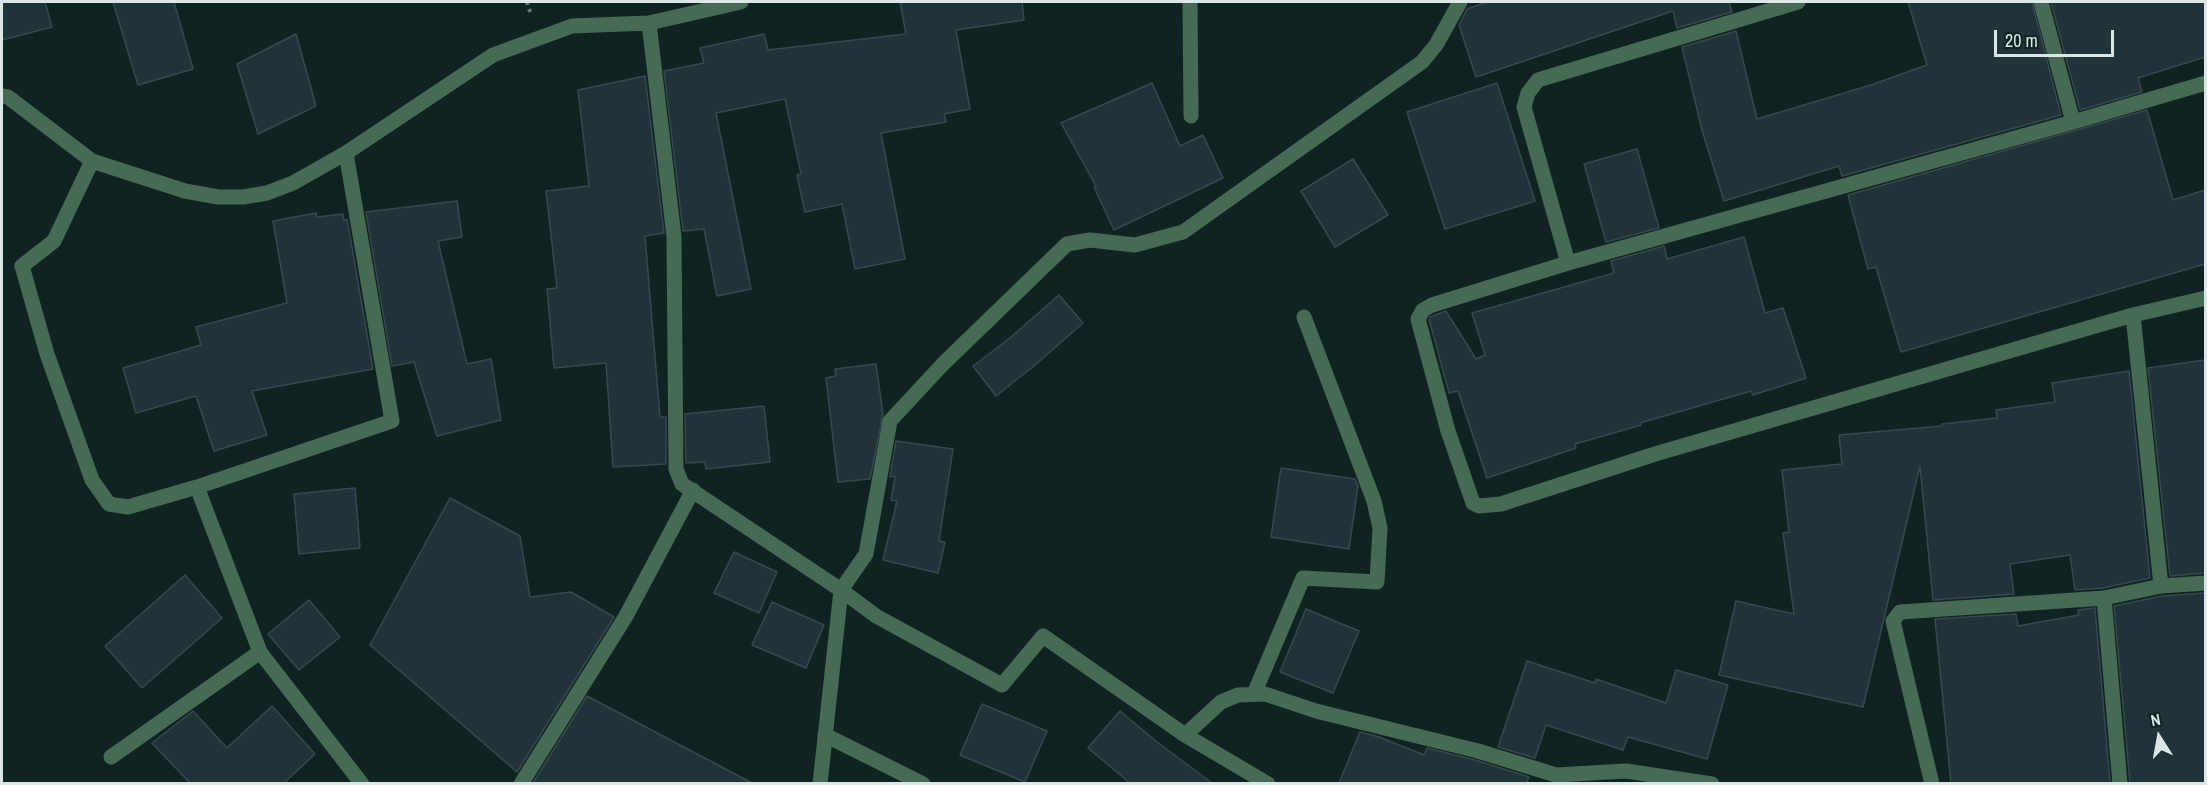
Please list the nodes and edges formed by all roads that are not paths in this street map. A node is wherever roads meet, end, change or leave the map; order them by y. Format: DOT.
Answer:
graph roads {
  1 [pos="741,2"];
  2 [pos="1190,2"];
  3 [pos="1460,2"];
  4 [pos="1798,2"];
  5 [pos="2041,2"];
  6 [pos="649,23"];
  7 [pos="2205,83"];
  8 [pos="2,96"];
  9 [pos="1191,116"];
  10 [pos="2073,122"];
  11 [pos="346,153"];
  12 [pos="93,161"];
  13 [pos="1568,263"];
  14 [pos="2205,298"];
  15 [pos="2133,315"];
  16 [pos="1304,317"];
  17 [pos="197,487"];
  18 [pos="693,490"];
  19 [pos="2205,583"];
  20 [pos="2162,586"];
  21 [pos="841,590"];
  22 [pos="2104,598"];
  23 [pos="260,652"];
  24 [pos="1254,694"];
  25 [pos="825,735"];
  26 [pos="1185,735"];
  27 [pos="111,757"];
  28 [pos="362,783"];
  29 [pos="521,783"];
  30 [pos="820,783"];
  31 [pos="923,783"];
  32 [pos="1268,783"];
  33 [pos="1712,783"];
  34 [pos="1932,783"];
  35 [pos="2120,783"];
  1 -- 6 [label="street"];
  2 -- 9 [label="street"];
  3 -- 21 [label="street"];
  4 -- 13 [label="street"];
  5 -- 10 [label="street"];
  6 -- 11 [label="street"];
  6 -- 18 [label="street"];
  7 -- 10 [label="street"];
  8 -- 12 [label="street"];
  10 -- 13 [label="street"];
  11 -- 12 [label="street"];
  11 -- 17 [label="street"];
  12 -- 17 [label="street"];
  13 -- 15 [label="street"];
  14 -- 15 [label="street"];
  15 -- 20 [label="street"];
  16 -- 24 [label="street"];
  17 -- 23 [label="street"];
  18 -- 21 [label="street"];
  18 -- 29 [label="street"];
  19 -- 20 [label="street"];
  20 -- 22 [label="street"];
  21 -- 25 [label="street"];
  21 -- 26 [label="street"];
  22 -- 34 [label="street"];
  22 -- 35 [label="street"];
  23 -- 27 [label="street"];
  23 -- 28 [label="street"];
  24 -- 26 [label="street"];
  24 -- 33 [label="street"];
  25 -- 30 [label="street"];
  25 -- 31 [label="street"];
  26 -- 32 [label="street"];
}
